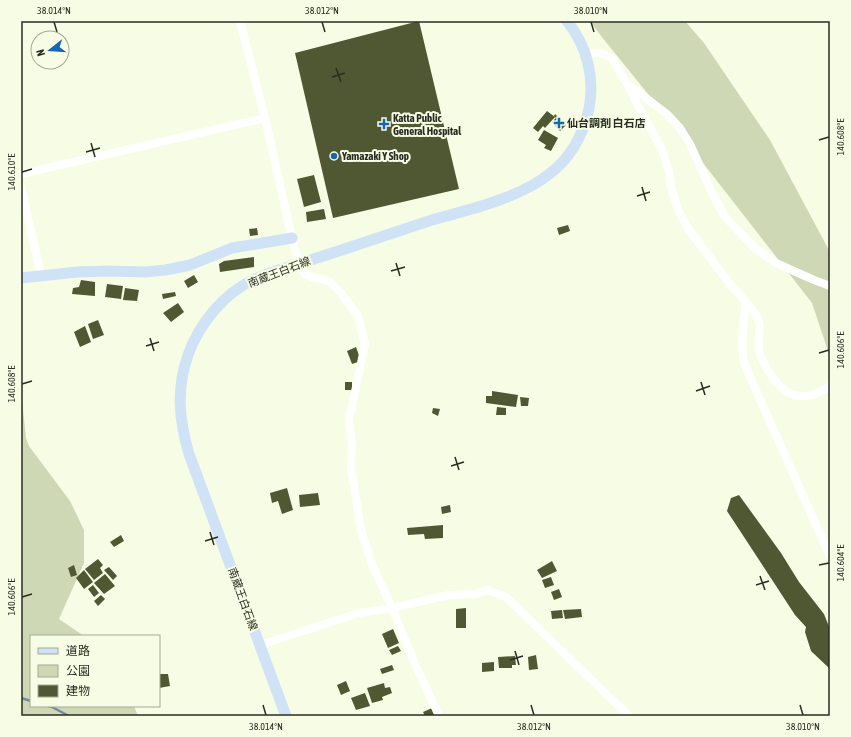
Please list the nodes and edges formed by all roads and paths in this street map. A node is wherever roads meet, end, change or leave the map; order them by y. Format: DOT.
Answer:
graph roads {
  1 [pos="240,21"];
  2 [pos="567,21"];
  3 [pos="586,54"];
  4 [pos="627,84"];
  5 [pos="265,118"];
  6 [pos="21,174"];
  7 [pos="21,187"];
  8 [pos="292,238"];
  9 [pos="300,263"];
  10 [pos="40,275"];
  11 [pos="21,278"];
  12 [pos="830,286"];
  13 [pos="746,302"];
  14 [pos="830,386"];
  15 [pos="830,556"];
  16 [pos="392,608"];
  17 [pos="260,645"];
  18 [pos="286,716"];
  19 [pos="439,716"];
  20 [pos="629,716"];
  1 -- 5 [label="street"];
  2 -- 3 [label="main road, 南蔵王白石線"];
  3 -- 4 [label="street"];
  3 -- 9 [label="main road, 南蔵王白石線"];
  4 -- 12 [label="street"];
  4 -- 13 [label="street"];
  5 -- 6 [label="street"];
  5 -- 8 [label="street"];
  7 -- 10 [label="street"];
  8 -- 9 [label="street"];
  8 -- 10 [label="main road"];
  9 -- 16 [label="street"];
  9 -- 17 [label="main road, 南蔵王白石線"];
  10 -- 11 [label="main road"];
  13 -- 14 [label="street"];
  13 -- 15 [label="street"];
  16 -- 17 [label="street"];
  16 -- 19 [label="street"];
  16 -- 20 [label="street"];
  17 -- 18 [label="main road, 南蔵王白石線"];
}
